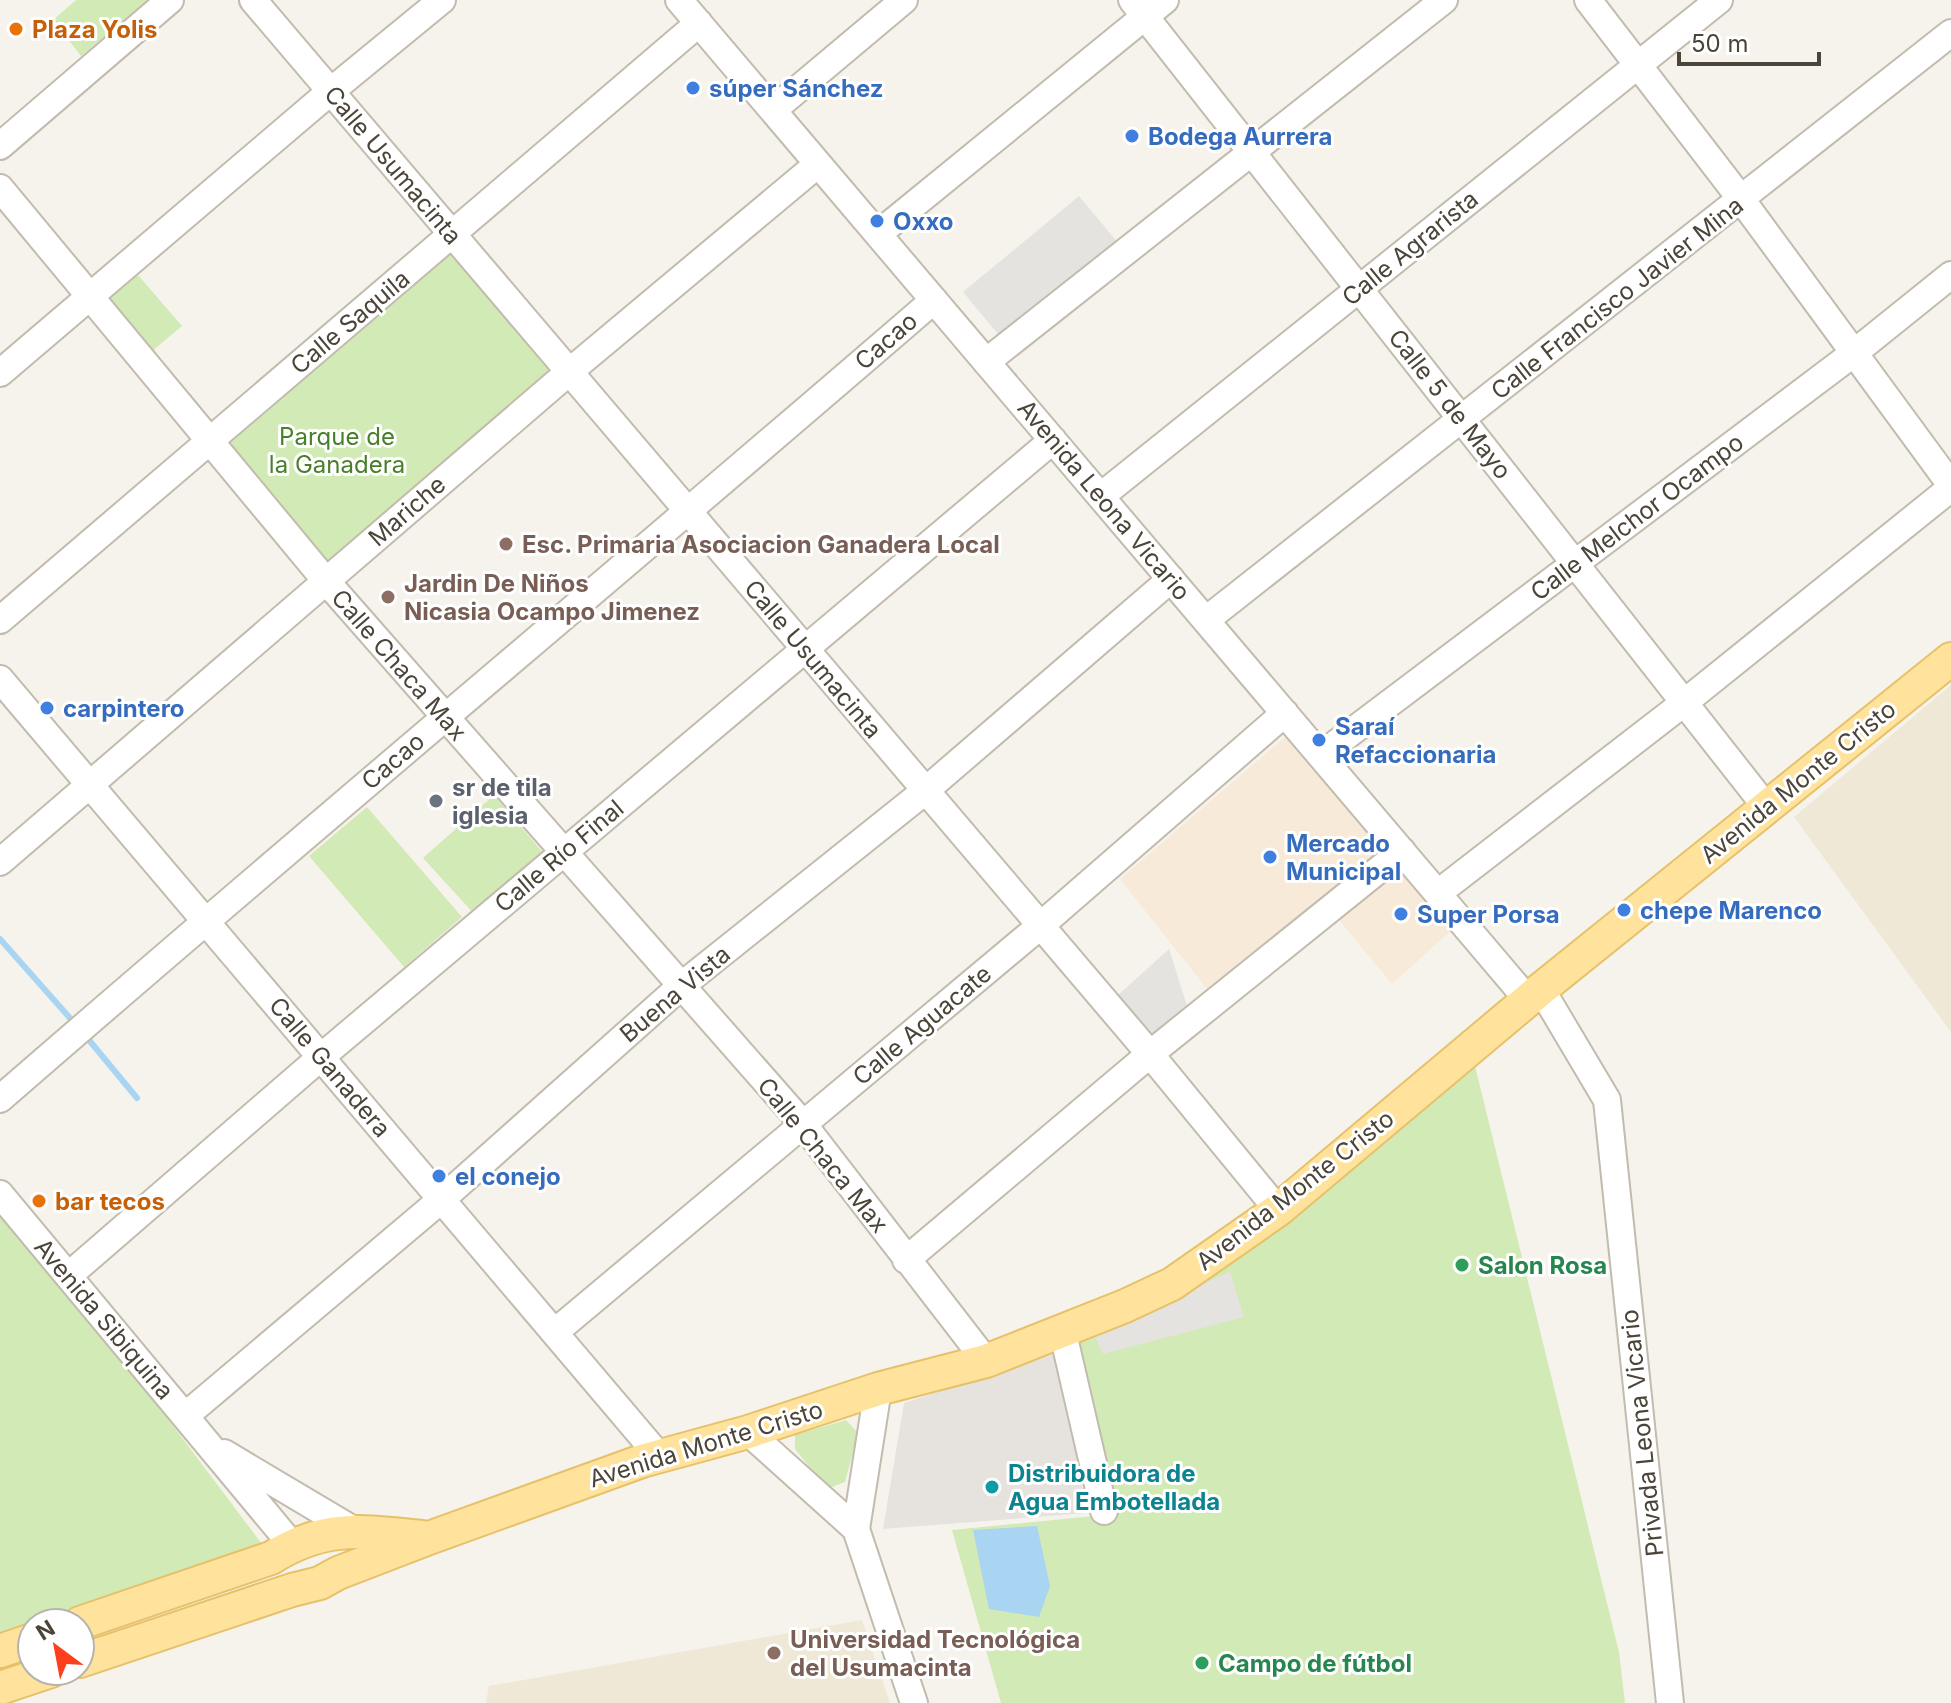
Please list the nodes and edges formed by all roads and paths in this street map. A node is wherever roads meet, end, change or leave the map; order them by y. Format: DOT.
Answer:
graph roads {
  1 [pos="170,0"];
  2 [pos="253,0"];
  3 [pos="442,0"];
  4 [pos="679,0"];
  5 [pos="904,0"];
  6 [pos="1444,0"];
  7 [pos="1588,0"];
  8 [pos="1719,0"];
  9 [pos="1147,5"];
  10 [pos="699,23"];
  11 [pos="1951,33"];
  12 [pos="1638,65"];
  13 [pos="331,91"];
  14 [pos="773,110"];
  15 [pos="0,146"];
  16 [pos="1251,151"];
  17 [pos="818,164"];
  18 [pos="0,188"];
  19 [pos="1741,199"];
  20 [pos="878,234"];
  21 [pos="453,235"];
  22 [pos="1951,275"];
  23 [pos="1360,289"];
  24 [pos="90,297"];
  25 [pos="934,300"];
  26 [pos="1854,353"];
  27 [pos="986,362"];
  28 [pos="569,372"];
  29 [pos="0,373"];
  30 [pos="1462,420"];
  31 [pos="1053,440"];
  32 [pos="211,441"];
  33 [pos="1951,486"];
  34 [pos="1101,496"];
  35 [pos="688,512"];
  36 [pos="1576,564"];
  37 [pos="1171,579"];
  38 [pos="326,581"];
  39 [pos="0,620"];
  40 [pos="1206,620"];
  41 [pos="805,649"];
  42 [pos="1951,659"];
  43 [pos="0,679"];
  44 [pos="1685,702"];
  45 [pos="1285,713"];
  46 [pos="445,718"];
  47 [pos="1321,755"];
  48 [pos="89,784"];
  49 [pos="925,791"];
  50 [pos="1767,808"];
  51 [pos="1402,851"];
  52 [pos="564,852"];
  53 [pos="0,862"];
  54 [pos="1438,893"];
  55 [pos="205,920"];
  56 [pos="1040,926"];
  57 [pos="681,986"];
  58 [pos="1535,994"];
  59 [pos="1150,1054"];
  60 [pos="321,1057"];
  61 [pos="0,1099"];
  62 [pos="803,1124"];
  63 [pos="0,1194"];
  64 [pos="442,1199"];
  65 [pos="1278,1210"];
  66 [pos="906,1260"];
  67 [pos="68,1276"];
  68 [pos="1062,1329"];
  69 [pos="555,1332"];
  70 [pos="986,1361"];
  71 [pos="878,1389"];
  72 [pos="185,1416"];
  73 [pos="748,1432"];
  74 [pos="207,1443"];
  75 [pos="659,1456"];
  76 [pos="1104,1511"];
  77 [pos="856,1529"];
  78 [pos="355,1531"];
  79 [pos="429,1538"];
  80 [pos="292,1545"];
  81 [pos="363,1564"];
  82 [pos="320,1583"];
  83 [pos="96,1618"];
  84 [pos="96,1656"];
  85 [pos="914,1703"];
  86 [pos="1670,1703"];
  1 -- 15 [label="street"];
  2 -- 13 [label="street, Calle Usumacinta"];
  3 -- 13 [label="street"];
  4 -- 10 [label="street, Avenida Leona Vicario"];
  5 -- 14 [label="street"];
  6 -- 16 [label="street"];
  7 -- 12 [label="street"];
  8 -- 12 [label="street, Calle Agrarista"];
  9 -- 16 [label="street, Calle 5 de Mayo"];
  9 -- 20 [label="street"];
  10 -- 14 [label="street, Avenida Leona Vicario"];
  10 -- 21 [label="street, Calle Saquila"];
  11 -- 19 [label="street, Calle Francisco Javier Mina"];
  12 -- 19 [label="street"];
  12 -- 23 [label="street, Calle Agrarista"];
  13 -- 21 [label="street, Calle Usumacinta"];
  13 -- 24 [label="street"];
  14 -- 17 [label="street, Avenida Leona Vicario"];
  16 -- 23 [label="street, Calle 5 de Mayo"];
  16 -- 27 [label="street"];
  17 -- 20 [label="street, Avenida Leona Vicario"];
  17 -- 28 [label="street, Mariche"];
  18 -- 24 [label="street, Calle Chaca Max"];
  19 -- 26 [label="street"];
  19 -- 30 [label="street, Calle Francisco Javier Mina"];
  20 -- 25 [label="street, Avenida Leona Vicario"];
  21 -- 28 [label="street, Calle Usumacinta"];
  21 -- 32 [label="street, Calle Saquila"];
  22 -- 26 [label="street, Calle Melchor Ocampo"];
  23 -- 30 [label="street, Calle 5 de Mayo"];
  23 -- 34 [label="street, Calle Agrarista"];
  24 -- 29 [label="street"];
  24 -- 32 [label="street, Calle Chaca Max"];
  25 -- 27 [label="street, Avenida Leona Vicario"];
  25 -- 35 [label="street, Cacao"];
  26 -- 33 [label="street"];
  26 -- 36 [label="street, Calle Melchor Ocampo"];
  27 -- 31 [label="street, Avenida Leona Vicario"];
  28 -- 35 [label="street, Calle Usumacinta"];
  28 -- 38 [label="street, Mariche"];
  30 -- 36 [label="street, Calle 5 de Mayo"];
  30 -- 40 [label="street, Calle Francisco Javier Mina"];
  31 -- 34 [label="street, Avenida Leona Vicario"];
  31 -- 41 [label="street, Calle Río Final"];
  32 -- 38 [label="street, Calle Chaca Max"];
  32 -- 39 [label="street, Calle Saquila"];
  33 -- 44 [label="street"];
  34 -- 37 [label="street, Avenida Leona Vicario"];
  35 -- 41 [label="street, Calle Usumacinta"];
  35 -- 46 [label="street, Cacao"];
  36 -- 44 [label="street, Calle 5 de Mayo"];
  36 -- 47 [label="street, Calle Melchor Ocampo"];
  37 -- 40 [label="street, Avenida Leona Vicario"];
  37 -- 49 [label="street, Buena Vista"];
  38 -- 46 [label="street, Calle Chaca Max"];
  38 -- 48 [label="street, Mariche"];
  40 -- 45 [label="street, Avenida Leona Vicario"];
  41 -- 49 [label="street, Calle Usumacinta"];
  41 -- 52 [label="street, Calle Río Final"];
  42 -- 50 [label="main road, Avenida Monte Cristo"];
  43 -- 48 [label="street, Calle Ganadera"];
  44 -- 50 [label="street, Calle 5 de Mayo"];
  44 -- 54 [label="street"];
  45 -- 47 [label="street, Avenida Leona Vicario"];
  45 -- 56 [label="street, Calle Aguacate"];
  46 -- 52 [label="street, Calle Chaca Max"];
  46 -- 55 [label="street, Cacao"];
  47 -- 51 [label="street, Avenida Leona Vicario"];
  48 -- 53 [label="street, Mariche"];
  48 -- 55 [label="street, Calle Ganadera"];
  49 -- 56 [label="street, Calle Usumacinta"];
  49 -- 57 [label="street, Buena Vista"];
  50 -- 58 [label="main road, Avenida Monte Cristo"];
  51 -- 54 [label="street, Avenida Leona Vicario"];
  51 -- 59 [label="street"];
  52 -- 57 [label="street, Calle Chaca Max"];
  52 -- 60 [label="street, Calle Río Final"];
  54 -- 58 [label="street, Avenida Leona Vicario"];
  55 -- 60 [label="street, Calle Ganadera"];
  55 -- 61 [label="street, Cacao"];
  56 -- 59 [label="street, Calle Usumacinta"];
  56 -- 62 [label="street, Calle Aguacate"];
  57 -- 62 [label="street, Calle Chaca Max"];
  57 -- 64 [label="street, Buena Vista"];
  58 -- 65 [label="main road, Avenida Monte Cristo"];
  58 -- 86 [label="street, Privada Leona Vicario"];
  59 -- 65 [label="street, Calle Usumacinta"];
  59 -- 66 [label="street"];
  60 -- 64 [label="street, Calle Ganadera"];
  60 -- 67 [label="street, Calle Río Final"];
  62 -- 66 [label="street, Calle Chaca Max"];
  62 -- 69 [label="street, Calle Aguacate"];
  63 -- 67 [label="street, Avenida Sibiquina"];
  64 -- 69 [label="street, Calle Ganadera"];
  64 -- 72 [label="street, Buena Vista"];
  65 -- 68 [label="main road, Avenida Monte Cristo"];
  66 -- 70 [label="street, Calle Chaca Max"];
  67 -- 72 [label="street, Avenida Sibiquina"];
  68 -- 70 [label="main road, Avenida Monte Cristo"];
  68 -- 76 [label="street"];
  69 -- 75 [label="street, Calle Ganadera"];
  70 -- 71 [label="main road, Avenida Monte Cristo"];
  71 -- 73 [label="main road, Avenida Monte Cristo"];
  71 -- 77 [label="street"];
  72 -- 74 [label="street, Avenida Sibiquina"];
  73 -- 75 [label="main road, Avenida Monte Cristo"];
  73 -- 77 [label="street"];
  74 -- 78 [label="street, Avenida Sibiquina"];
  74 -- 80 [label="street, Avenida Sibiquina"];
  75 -- 79 [label="main road, Avenida Monte Cristo"];
  77 -- 85 [label="street"];
  78 -- 79 [label="main road"];
  78 -- 80 [label="main road"];
  78 -- 81 [label="main road"];
  79 -- 81 [label="main road, Avenida Monte Cristo"];
  80 -- 82 [label="main road"];
  80 -- 83 [label="main road"];
  81 -- 82 [label="main road, Avenida Monte Cristo"];
  82 -- 84 [label="main road, Avenida Monte Cristo"];
}
